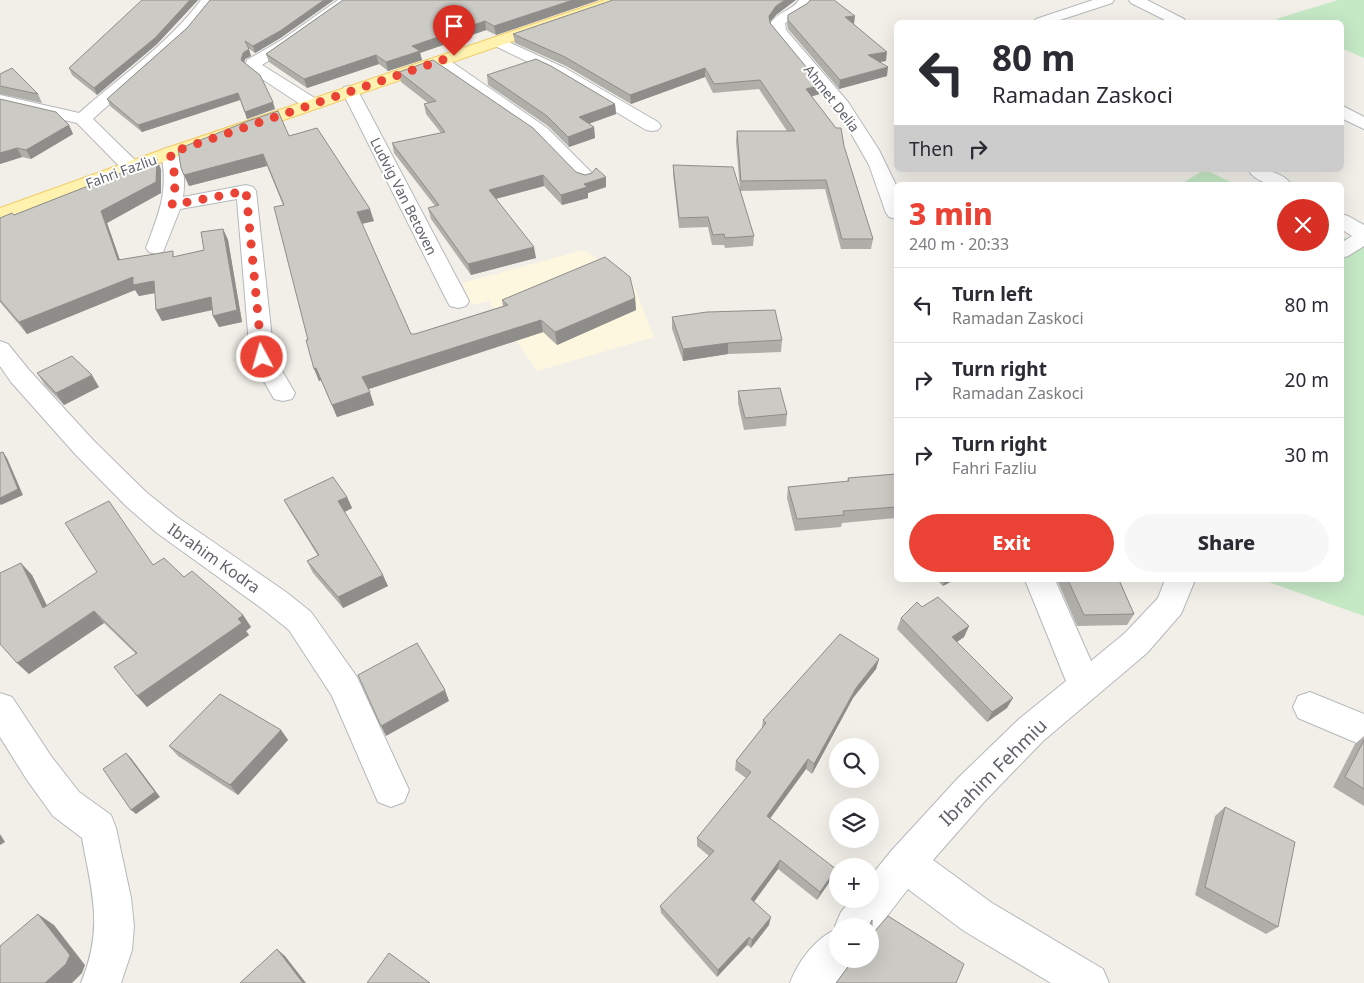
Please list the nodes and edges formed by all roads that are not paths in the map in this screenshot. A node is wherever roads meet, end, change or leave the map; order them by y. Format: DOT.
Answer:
graph roads {
  1 [pos="208,0"];
  2 [pos="347,0"];
  3 [pos="619,0"];
  4 [pos="806,0"];
  5 [pos="1107,0"];
  6 [pos="1136,0"];
  7 [pos="1047,20"];
  8 [pos="1175,20"];
  9 [pos="498,42"];
  10 [pos="440,61"];
  11 [pos="350,91"];
  12 [pos="0,100"];
  13 [pos="312,104"];
  14 [pos="1344,112"];
  15 [pos="83,119"];
  16 [pos="1364,124"];
  17 [pos="652,126"];
  18 [pos="170,153"];
  19 [pos="131,167"];
  20 [pos="1260,172"];
  21 [pos="585,177"];
  22 [pos="1277,182"];
  23 [pos="172,205"];
  24 [pos="894,208"];
  25 [pos="0,215"];
  26 [pos="1344,222"];
  27 [pos="1364,235"];
  28 [pos="156,248"];
  29 [pos="1344,250"];
  30 [pos="458,301"];
  31 [pos="0,349"];
  32 [pos="283,393"];
  33 [pos="1041,582"];
  34 [pos="1179,582"];
  35 [pos="1085,686"];
  36 [pos="1310,707"];
  37 [pos="0,708"];
  38 [pos="1364,730"];
  39 [pos="392,790"];
  40 [pos="905,863"];
  41 [pos="861,918"];
  42 [pos="829,959"];
  43 [pos="101,983"];
  44 [pos="810,983"];
  45 [pos="1088,983"];
  1 -- 15 [label="street"];
  2 -- 13 [label="street"];
  3 -- 9 [label="main road, Fahri Fazliu"];
  4 -- 24 [label="street, Ahmet Delia"];
  5 -- 7 [label="street"];
  6 -- 8 [label="street"];
  9 -- 10 [label="main road, Fahri Fazliu"];
  9 -- 17 [label="street"];
  10 -- 11 [label="main road, Fahri Fazliu"];
  10 -- 21 [label="street"];
  11 -- 13 [label="main road, Fahri Fazliu"];
  11 -- 30 [label="street, Ludvig Van Betoven"];
  12 -- 15 [label="street"];
  13 -- 18 [label="main road, Fahri Fazliu"];
  14 -- 16 [label="street"];
  15 -- 19 [label="street"];
  18 -- 19 [label="main road, Fahri Fazliu"];
  18 -- 23 [label="street"];
  19 -- 25 [label="main road, Fahri Fazliu"];
  20 -- 22 [label="street"];
  23 -- 28 [label="street"];
  23 -- 32 [label="street"];
  26 -- 27 [label="street"];
  27 -- 29 [label="street"];
  31 -- 39 [label="street, Ibrahim Kodra"];
  33 -- 35 [label="street"];
  34 -- 35 [label="street, Ibrahim Fehmiu"];
  35 -- 40 [label="street, Ibrahim Fehmiu"];
  36 -- 38 [label="street"];
  37 -- 43 [label="street"];
  40 -- 41 [label="street, Ibrahim Fehmiu"];
  40 -- 45 [label="street"];
  42 -- 44 [label="street"];
}
